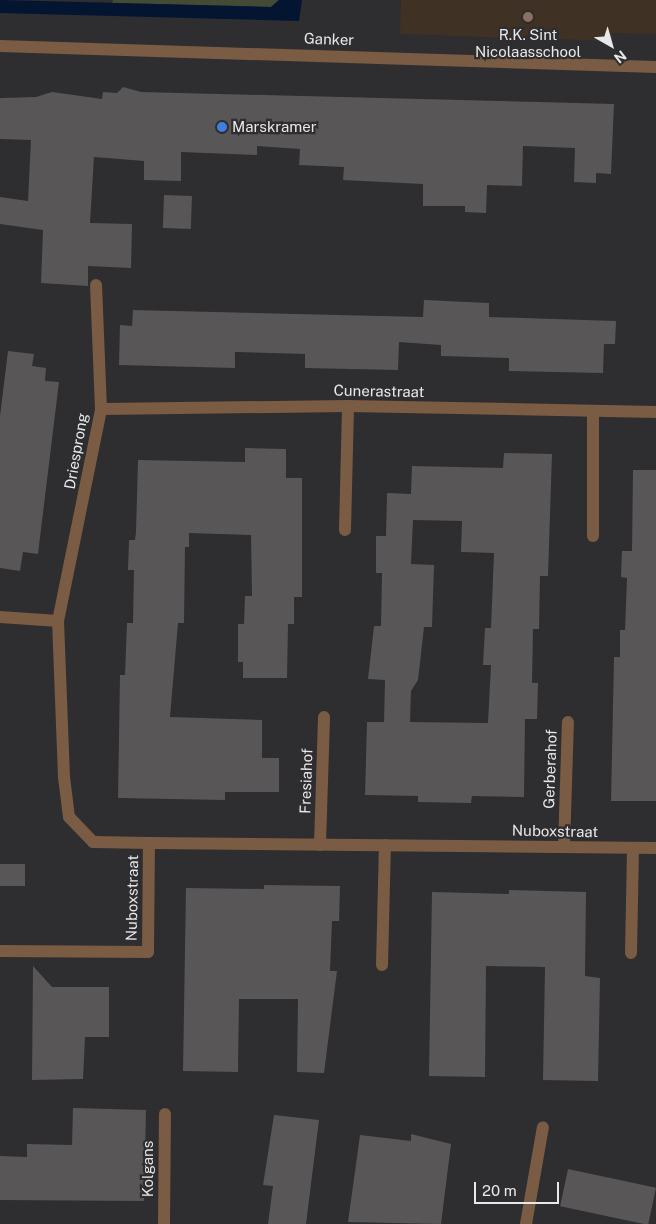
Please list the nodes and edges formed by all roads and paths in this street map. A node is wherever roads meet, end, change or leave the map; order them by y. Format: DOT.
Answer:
graph roads {
  1 [pos="0,46"];
  2 [pos="656,67"];
  3 [pos="96,285"];
  4 [pos="348,406"];
  5 [pos="101,409"];
  6 [pos="656,412"];
  7 [pos="593,413"];
  8 [pos="345,530"];
  9 [pos="593,536"];
  10 [pos="0,617"];
  11 [pos="58,621"];
  12 [pos="324,718"];
  13 [pos="568,722"];
  14 [pos="149,843"];
  15 [pos="320,844"];
  16 [pos="385,845"];
  17 [pos="564,847"];
  18 [pos="634,848"];
  19 [pos="656,848"];
  20 [pos="0,951"];
  21 [pos="631,953"];
  22 [pos="382,965"];
  23 [pos="165,1114"];
  24 [pos="543,1127"];
  25 [pos="164,1224"];
  26 [pos="526,1224"];
  1 -- 2 [label="street, Ganker"];
  3 -- 5 [label="street, Driesprong"];
  4 -- 5 [label="street, Cunerastraat"];
  4 -- 7 [label="street, Cunerastraat"];
  4 -- 8 [label="street"];
  5 -- 11 [label="street, Driesprong"];
  6 -- 7 [label="street, Cunerastraat"];
  7 -- 9 [label="street"];
  10 -- 11 [label="street"];
  11 -- 14 [label="street, Driesprong"];
  12 -- 15 [label="street, Fresiahof"];
  13 -- 17 [label="street, Gerberahof"];
  14 -- 15 [label="street, Nuboxstraat"];
  14 -- 20 [label="street, Nuboxstraat"];
  15 -- 16 [label="street, Nuboxstraat"];
  16 -- 17 [label="street, Nuboxstraat"];
  16 -- 22 [label="street"];
  17 -- 18 [label="street, Nuboxstraat"];
  18 -- 19 [label="street, Nuboxstraat"];
  18 -- 21 [label="street"];
  23 -- 25 [label="street, Kolgans"];
  24 -- 26 [label="street"];
}
